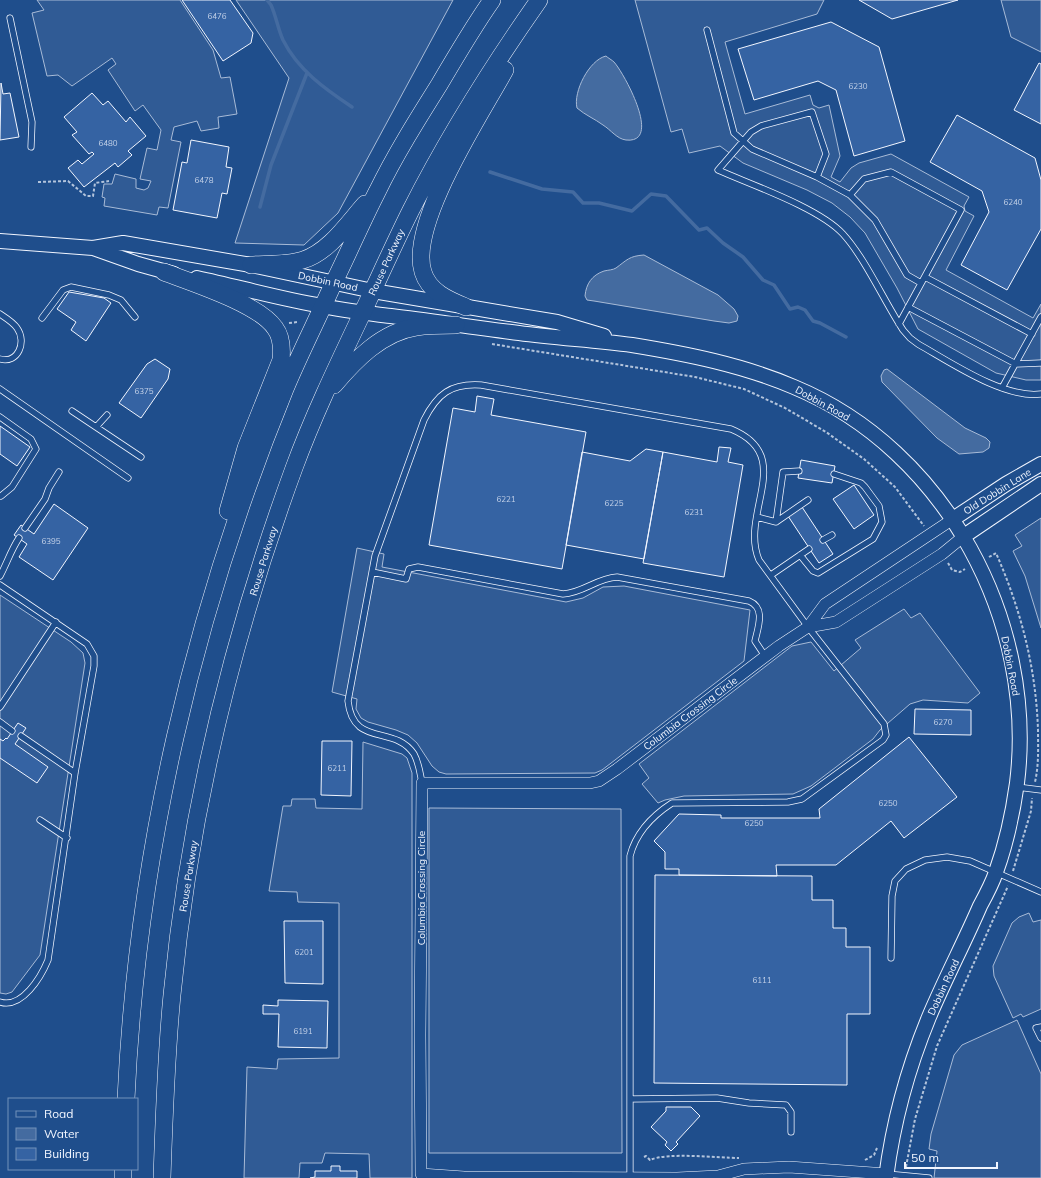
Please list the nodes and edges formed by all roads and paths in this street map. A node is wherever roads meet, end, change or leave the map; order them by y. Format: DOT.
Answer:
graph roads {
  1 [pos="492,0"];
  2 [pos="539,0"];
  3 [pos="546,0"];
  4 [pos="10,18"];
  5 [pos="707,30"];
  6 [pos="742,141"];
  7 [pos="31,147"];
  8 [pos="816,177"];
  9 [pos="109,181"];
  10 [pos="38,182"];
  11 [pos="377,190"];
  12 [pos="850,195"];
  13 [pos="0,241"];
  14 [pos="93,248"];
  15 [pos="251,265"];
  16 [pos="164,272"];
  17 [pos="925,277"];
  18 [pos="335,282"];
  19 [pos="921,283"];
  20 [pos="373,291"];
  21 [pos="323,306"];
  22 [pos="466,307"];
  23 [pos="908,307"];
  24 [pos="363,312"];
  25 [pos="0,314"];
  26 [pos="135,317"];
  27 [pos="1041,317"];
  28 [pos="42,318"];
  29 [pos="298,322"];
  30 [pos="284,324"];
  31 [pos="899,324"];
  32 [pos="456,325"];
  33 [pos="1032,334"];
  34 [pos="490,344"];
  35 [pos="632,345"];
  36 [pos="0,358"];
  37 [pos="1041,363"];
  38 [pos="1016,364"];
  39 [pos="0,388"];
  40 [pos="1002,388"];
  41 [pos="1041,394"];
  42 [pos="321,400"];
  43 [pos="72,411"];
  44 [pos="107,415"];
  45 [pos="0,417"];
  46 [pos="96,427"];
  47 [pos="142,457"];
  48 [pos="1041,464"];
  49 [pos="799,471"];
  50 [pos="59,472"];
  51 [pos="834,474"];
  52 [pos="128,478"];
  53 [pos="1041,484"];
  54 [pos="1,496"];
  55 [pos="808,500"];
  56 [pos="757,517"];
  57 [pos="919,518"];
  58 [pos="953,519"];
  59 [pos="776,522"];
  60 [pos="25,528"];
  61 [pos="832,534"];
  62 [pos="964,536"];
  63 [pos="19,538"];
  64 [pos="823,540"];
  65 [pos="809,549"];
  66 [pos="800,555"];
  67 [pos="952,570"];
  68 [pos="372,572"];
  69 [pos="960,572"];
  70 [pos="771,575"];
  71 [pos="0,576"];
  72 [pos="0,585"];
  73 [pos="56,622"];
  74 [pos="808,627"];
  75 [pos="765,656"];
  76 [pos="0,707"];
  77 [pos="0,722"];
  78 [pos="12,731"];
  79 [pos="21,736"];
  80 [pos="174,741"];
  81 [pos="75,773"];
  82 [pos="422,783"];
  83 [pos="1016,787"];
  84 [pos="1041,790"];
  85 [pos="1031,811"];
  86 [pos="40,820"];
  87 [pos="67,838"];
  88 [pos="1017,862"];
  89 [pos="996,873"];
  90 [pos="1041,892"];
  91 [pos="1005,894"];
  92 [pos="891,958"];
  93 [pos="0,1002"];
  94 [pos="1041,1026"];
  95 [pos="1041,1038"];
  96 [pos="126,1098"];
  97 [pos="630,1100"];
  98 [pos="791,1132"];
  99 [pos="908,1157"];
  100 [pos="421,1176"];
  101 [pos="886,1176"];
  102 [pos="464,1177"];
  103 [pos="577,1177"];
  104 [pos="630,1177"];
  105 [pos="721,1177"];
  106 [pos="162,1178"];
  107 [pos="677,1178"];
  108 [pos="928,1178"];
  1 -- 11 [label="main road"];
  2 -- 20 [label="main road, Rouse Parkway"];
  3 -- 22 [label="main road"];
  4 -- 7 [label="lane"];
  5 -- 6 [label="lane"];
  6 -- 8 [label="lane"];
  6 -- 8 [label="lane"];
  6 -- 31 [label="lane"];
  8 -- 12 [label="lane"];
  9 -- 10 [label="path"];
  11 -- 15 [label="main road"];
  11 -- 18 [label="main road"];
  12 -- 17 [label="lane"];
  12 -- 19 [label="lane"];
  13 -- 14 [label="street, Dobbin Road"];
  14 -- 15 [label="street, Dobbin Road"];
  14 -- 16 [label="street, Dobbin Road"];
  15 -- 18 [label="street, Dobbin Road"];
  16 -- 21 [label="street, Dobbin Road"];
  16 -- 80 [label="main road"];
  17 -- 19 [label="lane"];
  17 -- 33 [label="lane"];
  18 -- 20 [label="street, Dobbin Road"];
  18 -- 21 [label="main road"];
  19 -- 23 [label="lane"];
  20 -- 22 [label="street, Dobbin Road"];
  20 -- 24 [label="main road, Rouse Parkway"];
  21 -- 24 [label="street, Dobbin Road"];
  21 -- 80 [label="main road"];
  22 -- 35 [label="street, Dobbin Road"];
  23 -- 31 [label="lane"];
  23 -- 38 [label="lane"];
  24 -- 32 [label="street, Dobbin Road"];
  24 -- 42 [label="main road, Rouse Parkway"];
  25 -- 36 [label="lane"];
  26 -- 28 [label="lane"];
  27 -- 33 [label="lane"];
  29 -- 30 [label="path"];
  31 -- 40 [label="lane"];
  32 -- 35 [label="street, Dobbin Road"];
  32 -- 42 [label="main road"];
  33 -- 38 [label="lane"];
  34 -- 57 [label="path"];
  35 -- 58 [label="street, Dobbin Road"];
  37 -- 38 [label="lane"];
  38 -- 40 [label="lane"];
  39 -- 52 [label="lane"];
  40 -- 41 [label="lane"];
  42 -- 106 [label="main road, Rouse Parkway"];
  43 -- 46 [label="lane"];
  44 -- 46 [label="lane"];
  45 -- 54 [label="lane"];
  46 -- 47 [label="lane"];
  48 -- 58 [label="street, Old Dobbin Lane"];
  49 -- 59 [label="lane"];
  50 -- 60 [label="lane"];
  51 -- 66 [label="lane"];
  53 -- 62 [label="street, Old Dobbin Lane"];
  55 -- 59 [label="lane"];
  56 -- 59 [label="lane"];
  56 -- 68 [label="lane"];
  56 -- 70 [label="lane"];
  58 -- 62 [label="street, Dobbin Road"];
  58 -- 74 [label="street, Columbia Crossing Circle"];
  61 -- 64 [label="lane"];
  62 -- 74 [label="street, Columbia Crossing Circle"];
  62 -- 83 [label="street, Dobbin Road"];
  63 -- 71 [label="lane"];
  65 -- 66 [label="lane"];
  66 -- 70 [label="lane"];
  67 -- 69 [label="path"];
  68 -- 75 [label="lane"];
  68 -- 82 [label="lane"];
  70 -- 74 [label="lane"];
  72 -- 73 [label="lane"];
  73 -- 76 [label="lane"];
  73 -- 81 [label="lane"];
  74 -- 75 [label="street, Columbia Crossing Circle"];
  74 -- 97 [label="lane"];
  75 -- 82 [label="street, Columbia Crossing Circle"];
  77 -- 78 [label="lane"];
  79 -- 81 [label="lane"];
  80 -- 96 [label="main road"];
  81 -- 87 [label="lane"];
  82 -- 100 [label="street, Columbia Crossing Circle"];
  83 -- 84 [label="lane"];
  83 -- 89 [label="street, Dobbin Road"];
  85 -- 88 [label="path"];
  86 -- 87 [label="lane"];
  87 -- 93 [label="lane"];
  89 -- 90 [label="lane"];
  89 -- 92 [label="lane"];
  89 -- 101 [label="street, Dobbin Road"];
  91 -- 99 [label="path"];
  94 -- 95 [label="lane"];
  97 -- 98 [label="lane"];
  97 -- 104 [label="lane"];
  100 -- 102 [label="street, Columbia Crossing Circle"];
  101 -- 105 [label="street, Columbia Crossing Circle"];
  101 -- 108 [label="lane"];
  102 -- 103 [label="street, Columbia Crossing Circle"];
  103 -- 104 [label="street, Columbia Crossing Circle"];
  104 -- 107 [label="street, Columbia Crossing Circle"];
  105 -- 107 [label="street, Columbia Crossing Circle"];
}
